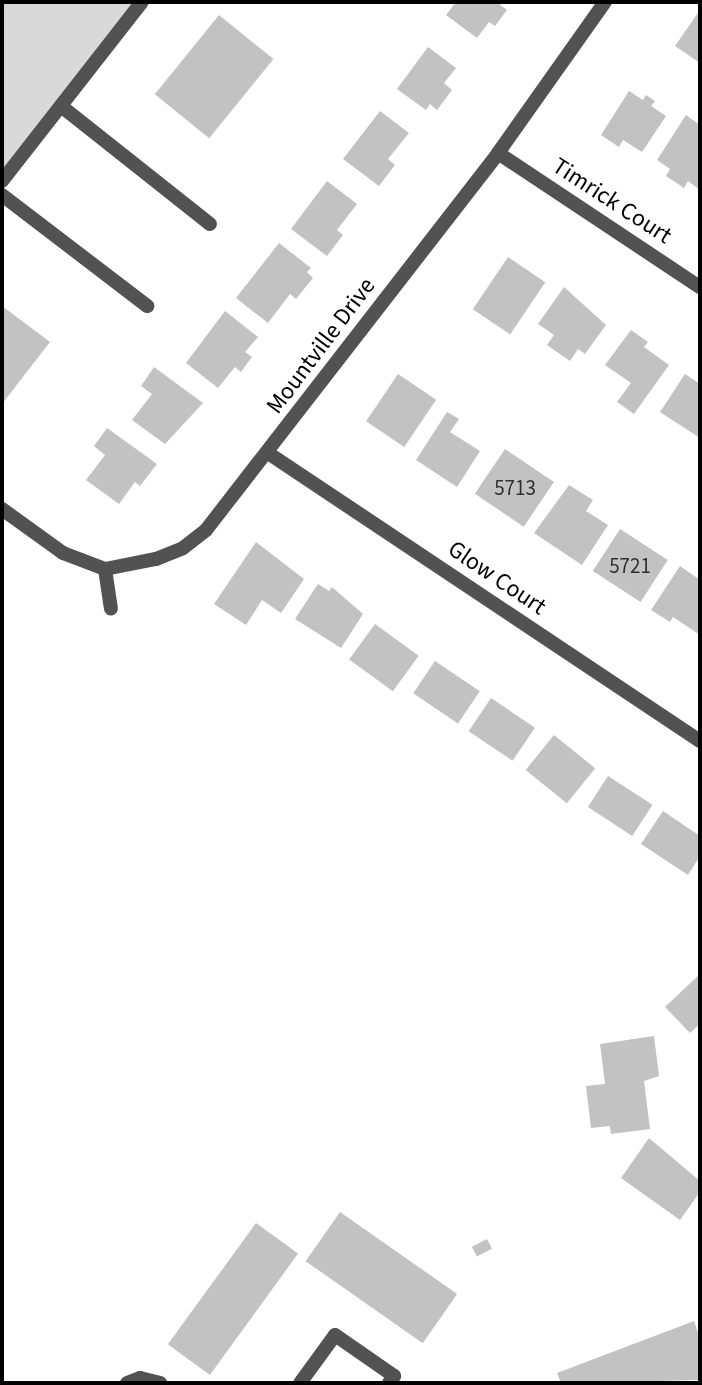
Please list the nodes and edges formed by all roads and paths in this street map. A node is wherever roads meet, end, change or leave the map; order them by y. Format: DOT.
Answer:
graph roads {
  1 [pos="142,2"];
  2 [pos="606,2"];
  3 [pos="61,106"];
  4 [pos="498,153"];
  5 [pos="2,181"];
  6 [pos="2,195"];
  7 [pos="209,224"];
  8 [pos="700,287"];
  9 [pos="147,306"];
  10 [pos="268,453"];
  11 [pos="2,509"];
  12 [pos="105,569"];
  13 [pos="111,609"];
  14 [pos="700,741"];
  15 [pos="127,1383"];
  16 [pos="160,1383"];
  17 [pos="300,1383"];
  18 [pos="390,1383"];
  1 -- 3 [label="street"];
  2 -- 4 [label="street, Mountville Drive"];
  3 -- 5 [label="street"];
  3 -- 7 [label="street"];
  4 -- 8 [label="street, Timrick Court"];
  4 -- 10 [label="street, Mountville Drive"];
  6 -- 9 [label="street"];
  10 -- 12 [label="street, Mountville Drive"];
  10 -- 14 [label="street, Glow Court"];
  11 -- 12 [label="street, Mountville Drive"];
  12 -- 13 [label="street"];
  15 -- 16 [label="street"];
  17 -- 18 [label="street"];
}
